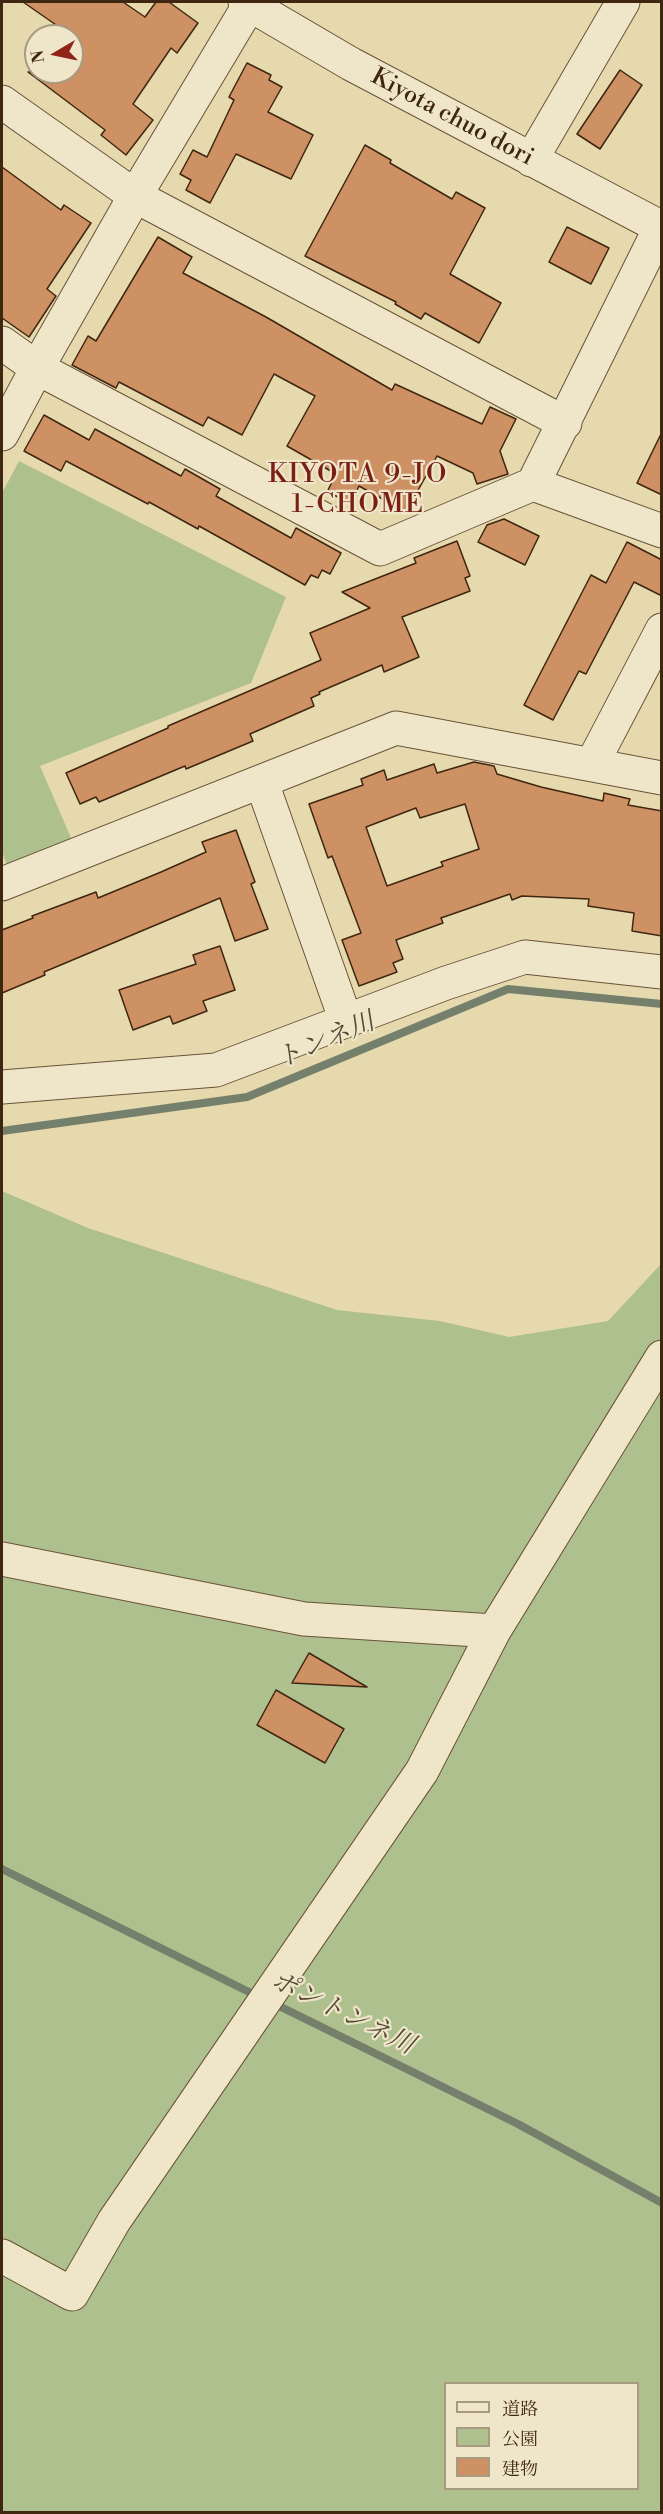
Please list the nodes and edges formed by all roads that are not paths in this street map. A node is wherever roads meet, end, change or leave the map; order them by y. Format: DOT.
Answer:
graph roads {
  1 [pos="248,2"];
  2 [pos="623,2"];
  3 [pos="2,102"];
  4 [pos="531,160"];
  5 [pos="135,196"];
  6 [pos="661,228"];
  7 [pos="2,343"];
  8 [pos="37,368"];
  9 [pos="565,423"];
  10 [pos="2,434"];
  11 [pos="533,484"];
  12 [pos="662,531"];
  13 [pos="662,630"];
  14 [pos="592,765"];
  15 [pos="662,778"];
  16 [pos="262,783"];
  17 [pos="2,884"];
  18 [pos="662,972"];
  19 [pos="346,1021"];
  20 [pos="2,1087"];
  21 [pos="662,1357"];
  22 [pos="2,1559"];
  23 [pos="494,1631"];
  24 [pos="2,2256"];
  1 -- 4 [label="street, Kiyota chuo dori"];
  1 -- 5 [label="street"];
  2 -- 4 [label="street"];
  3 -- 5 [label="street"];
  4 -- 6 [label="street, Kiyota chuo dori"];
  5 -- 8 [label="street"];
  5 -- 9 [label="street"];
  6 -- 9 [label="street"];
  7 -- 8 [label="street"];
  8 -- 10 [label="street"];
  8 -- 11 [label="street"];
  9 -- 11 [label="street"];
  11 -- 12 [label="street"];
  13 -- 14 [label="street"];
  14 -- 15 [label="street"];
  14 -- 16 [label="street"];
  16 -- 17 [label="street"];
  16 -- 19 [label="street"];
  18 -- 19 [label="street"];
  19 -- 20 [label="street"];
  21 -- 23 [label="street"];
  22 -- 23 [label="street"];
  23 -- 24 [label="street"];
}
